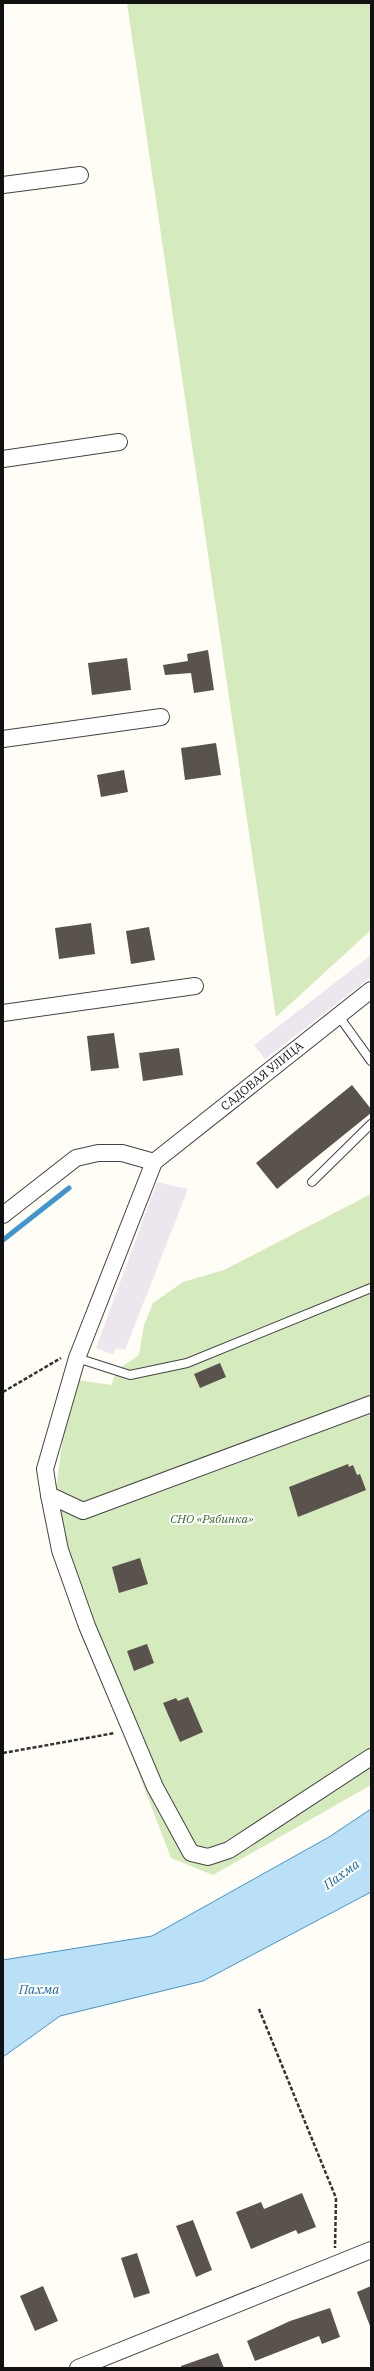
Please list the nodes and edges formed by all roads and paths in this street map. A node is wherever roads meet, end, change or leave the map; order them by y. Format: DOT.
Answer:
graph roads {
  1 [pos="80,175"];
  2 [pos="3,185"];
  3 [pos="119,442"];
  4 [pos="3,459"];
  5 [pos="161,717"];
  6 [pos="3,739"];
  7 [pos="195,986"];
  8 [pos="371,990"];
  9 [pos="3,1014"];
  10 [pos="338,1015"];
  11 [pos="371,1061"];
  12 [pos="371,1124"];
  13 [pos="154,1162"];
  14 [pos="312,1182"];
  15 [pos="3,1215"];
  16 [pos="371,1288"];
  17 [pos="79,1352"];
  18 [pos="3,1392"];
  19 [pos="371,1404"];
  20 [pos="49,1495"];
  21 [pos="130,1728"];
  22 [pos="3,1753"];
  23 [pos="371,1757"];
  24 [pos="260,2009"];
  25 [pos="371,2250"];
  26 [pos="335,2264"];
  27 [pos="78,2368"];
  1 -- 2 [label="street"];
  3 -- 4 [label="street"];
  5 -- 6 [label="street"];
  7 -- 9 [label="street"];
  8 -- 10 [label="street, САДОВАЯ УЛИЦА"];
  10 -- 11 [label="lane"];
  10 -- 13 [label="street, САДОВАЯ УЛИЦА"];
  12 -- 14 [label="lane"];
  13 -- 15 [label="street"];
  13 -- 17 [label="street"];
  16 -- 17 [label="lane"];
  17 -- 18 [label="path"];
  17 -- 20 [label="street"];
  19 -- 20 [label="street"];
  20 -- 21 [label="street"];
  21 -- 22 [label="path"];
  21 -- 23 [label="street"];
  24 -- 26 [label="path"];
  25 -- 26 [label="street"];
  26 -- 27 [label="street"];
}
